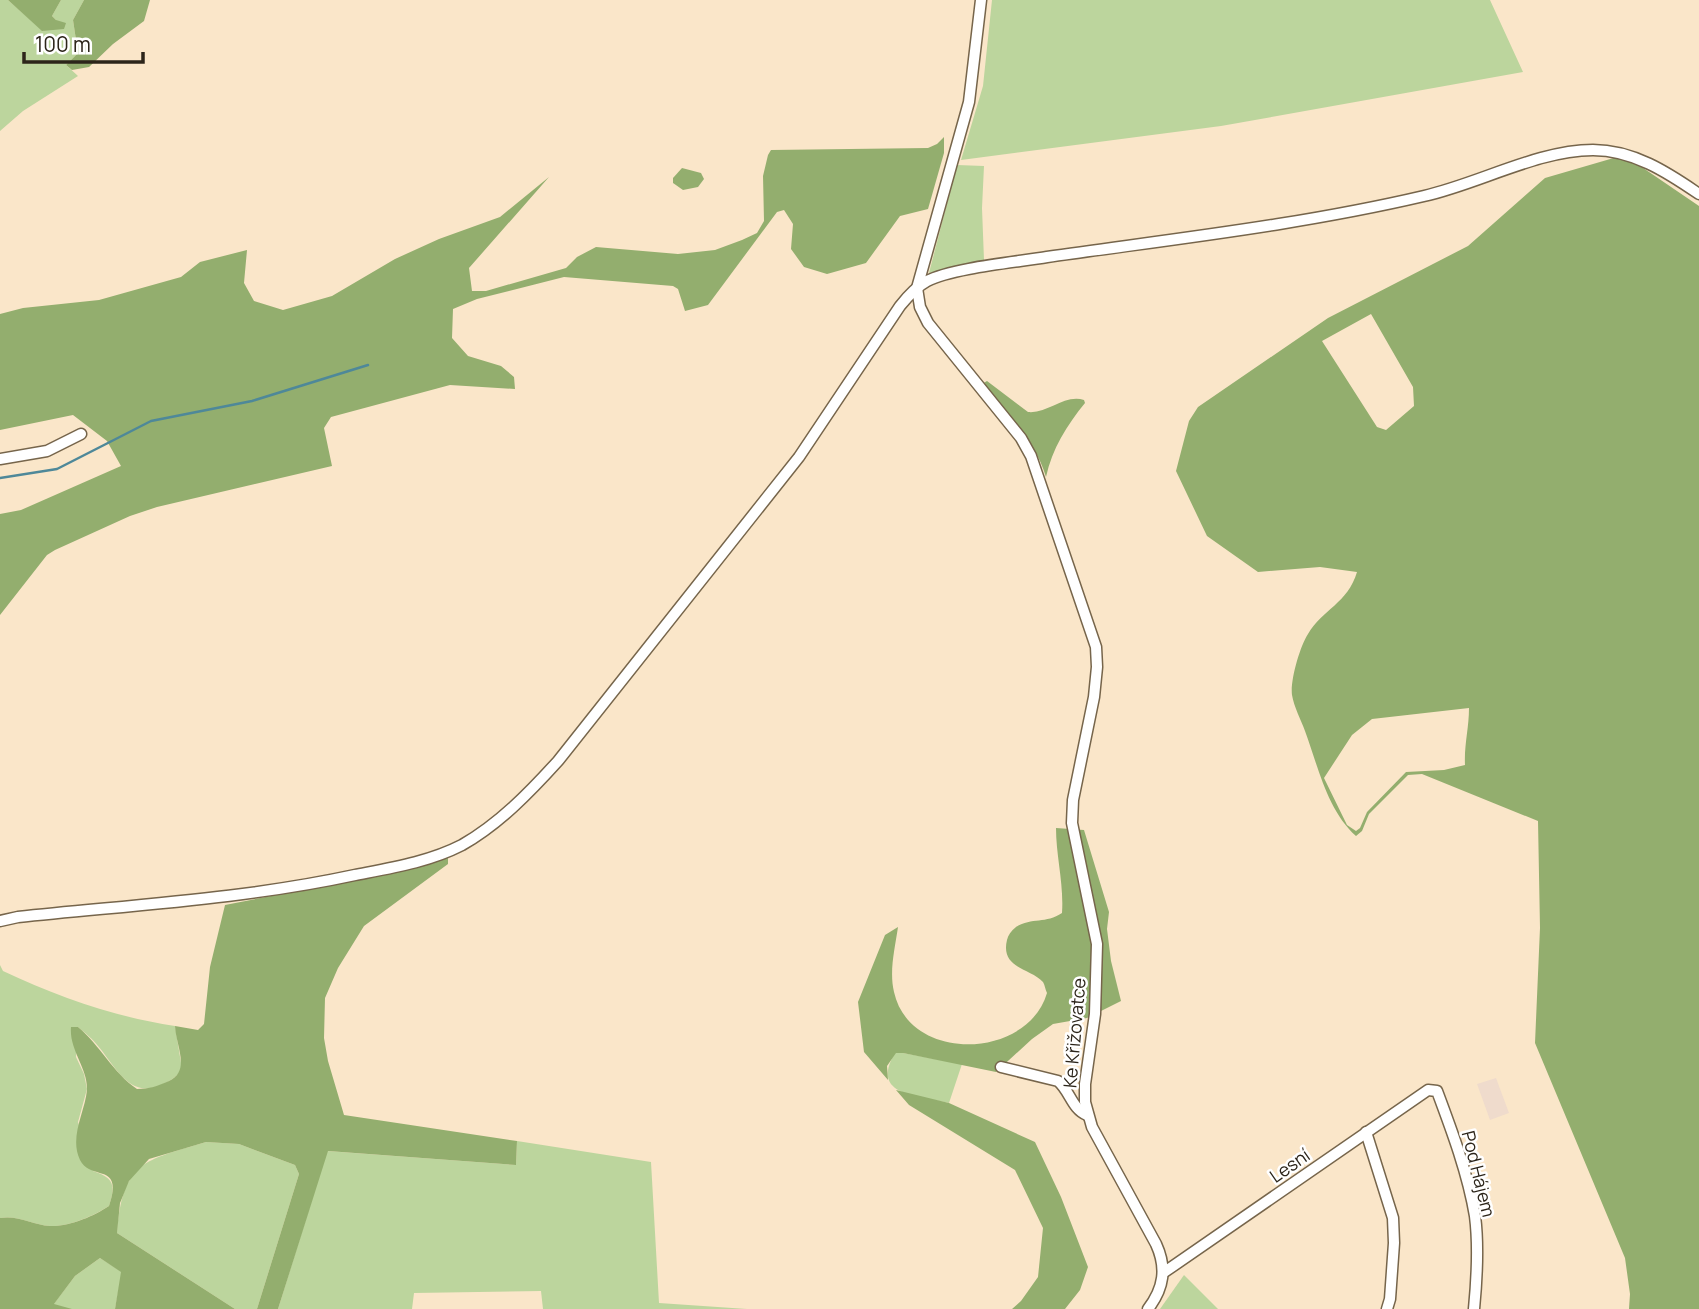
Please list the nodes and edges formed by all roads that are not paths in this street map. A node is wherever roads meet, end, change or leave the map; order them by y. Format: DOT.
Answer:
graph roads {
  1 [pos="981,0"];
  2 [pos="1699,194"];
  3 [pos="918,288"];
  4 [pos="81,434"];
  5 [pos="0,459"];
  6 [pos="0,921"];
  7 [pos="1001,1068"];
  8 [pos="1437,1091"];
  9 [pos="1087,1115"];
  10 [pos="1366,1132"];
  11 [pos="1163,1273"];
  12 [pos="1148,1309"];
  13 [pos="1387,1309"];
  14 [pos="1474,1309"];
  1 -- 3 [label="street"];
  2 -- 3 [label="street"];
  3 -- 6 [label="street"];
  3 -- 9 [label="street, Ke Křižovatce"];
  4 -- 5 [label="street"];
  7 -- 9 [label="street"];
  8 -- 10 [label="street, Lesní"];
  8 -- 14 [label="street, Pod Hájem"];
  9 -- 11 [label="street, Ke Křižovatce"];
  10 -- 11 [label="street, Lesní"];
  10 -- 13 [label="street"];
  11 -- 12 [label="street"];
}
